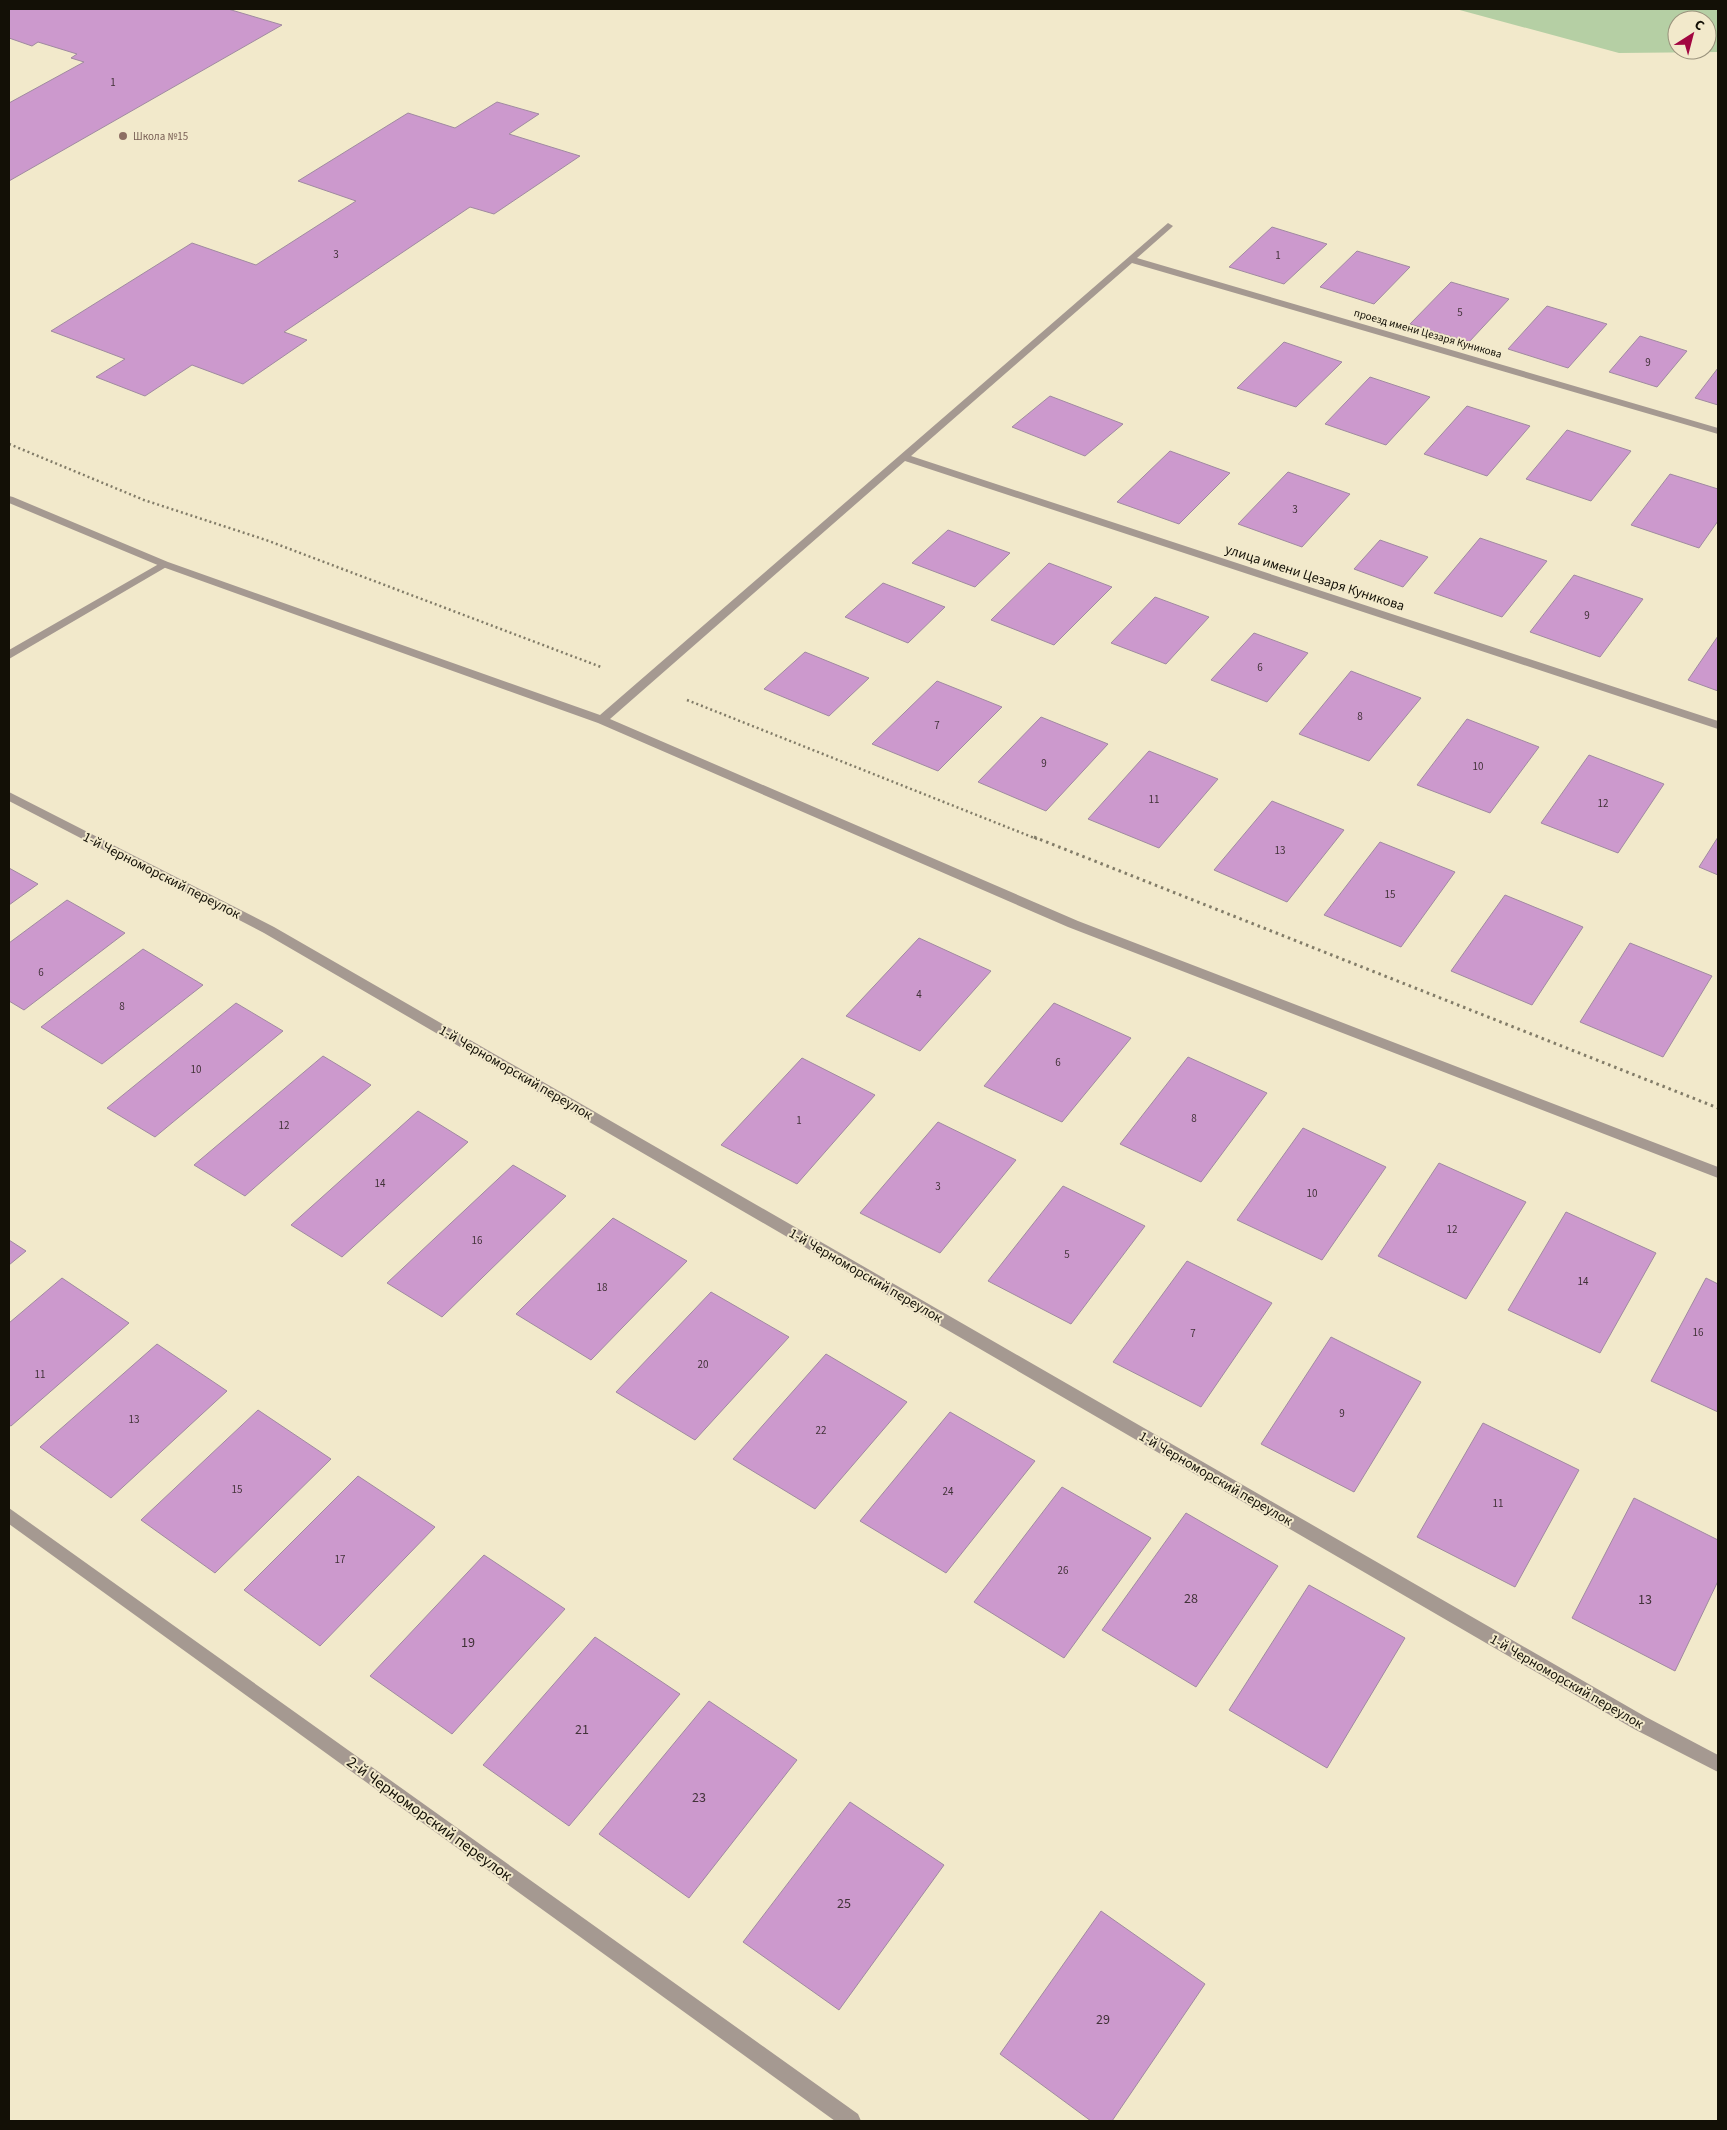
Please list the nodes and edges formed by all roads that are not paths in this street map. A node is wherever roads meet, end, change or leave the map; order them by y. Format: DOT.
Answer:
graph roads {
  1 [pos="1168,226"];
  2 [pos="1130,259"];
  3 [pos="1718,431"];
  4 [pos="903,457"];
  5 [pos="9,499"];
  6 [pos="164,564"];
  7 [pos="9,655"];
  8 [pos="602,720"];
  9 [pos="1718,725"];
  10 [pos="9,796"];
  11 [pos="1718,1173"];
  12 [pos="9,1515"];
  13 [pos="1718,1764"];
  14 [pos="851,2121"];
  1 -- 2 [label="street"];
  2 -- 3 [label="street, проезд имени Цезаря Куникова"];
  2 -- 4 [label="street"];
  4 -- 8 [label="street"];
  4 -- 9 [label="street, улица имени Цезаря Куникова"];
  5 -- 6 [label="street"];
  6 -- 7 [label="street"];
  6 -- 8 [label="street"];
  8 -- 11 [label="street"];
  10 -- 13 [label="street, 1-й Черноморский переулок"];
  12 -- 14 [label="street, 2-й Черноморский переулок"];
}
